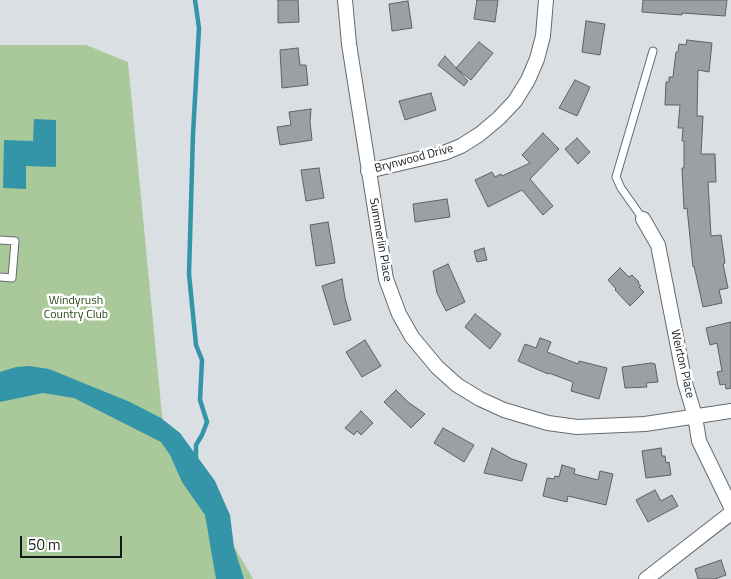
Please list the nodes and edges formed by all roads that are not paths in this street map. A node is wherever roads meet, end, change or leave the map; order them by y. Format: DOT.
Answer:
graph roads {
  1 [pos="345,0"];
  2 [pos="546,0"];
  3 [pos="653,51"];
  4 [pos="368,171"];
  5 [pos="643,219"];
  6 [pos="0,240"];
  7 [pos="0,277"];
  8 [pos="731,412"];
  9 [pos="695,416"];
  10 [pos="731,506"];
  11 [pos="731,513"];
  12 [pos="646,579"];
  1 -- 4 [label="street, Summerlin Place"];
  2 -- 4 [label="street, Brynwood Drive"];
  3 -- 5 [label="lane"];
  4 -- 9 [label="street, Summerlin Place"];
  5 -- 9 [label="street, Weirton Place"];
  6 -- 7 [label="lane"];
  8 -- 9 [label="street, Summerlin Place"];
  9 -- 10 [label="street, Weirton Place"];
  11 -- 12 [label="street"];
}
